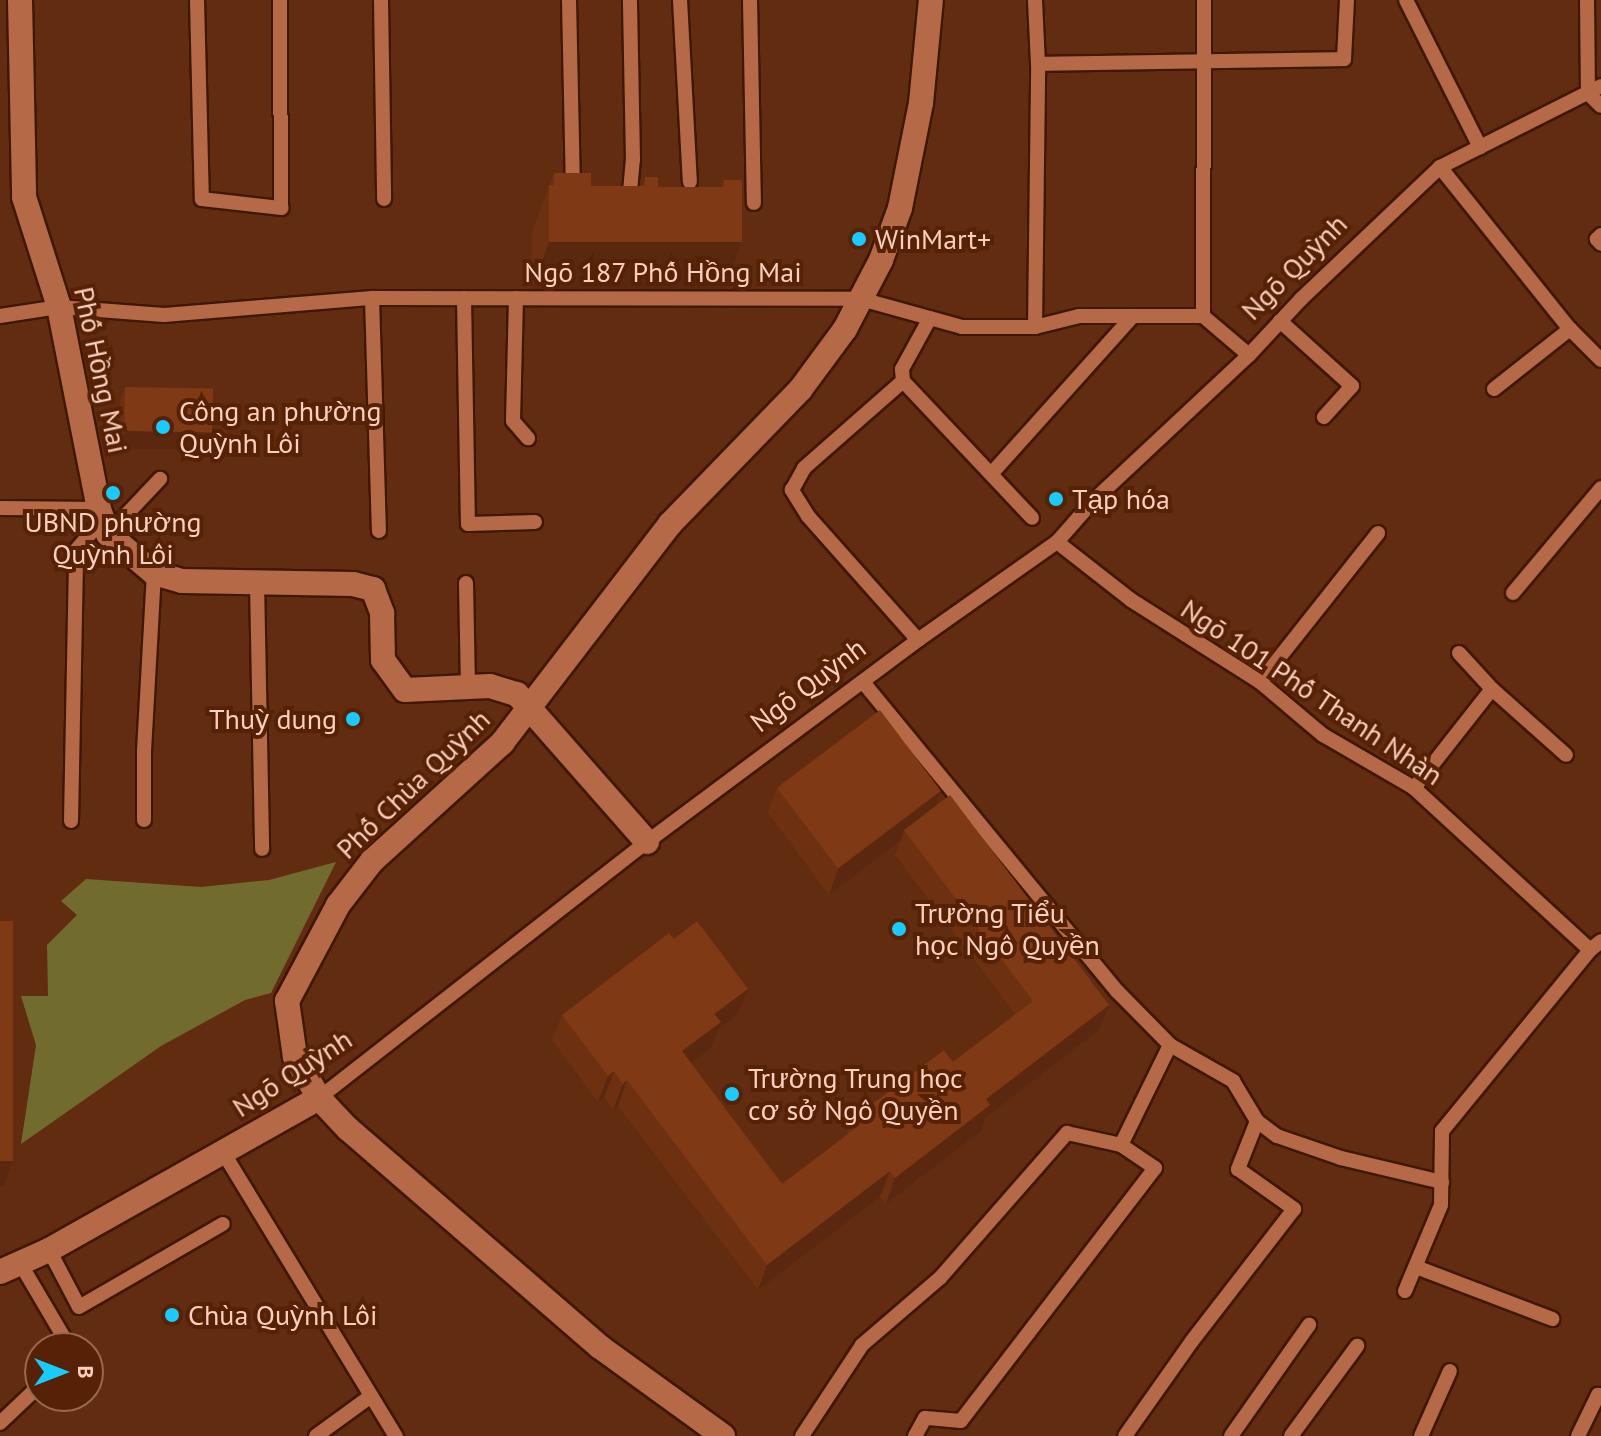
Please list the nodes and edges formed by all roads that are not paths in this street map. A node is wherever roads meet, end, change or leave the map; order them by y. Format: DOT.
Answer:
graph roads {
  1 [pos="20,0"];
  2 [pos="197,0"];
  3 [pos="280,0"];
  4 [pos="381,0"];
  5 [pos="569,0"];
  6 [pos="630,0"];
  7 [pos="680,0"];
  8 [pos="750,0"];
  9 [pos="931,0"];
  10 [pos="1035,0"];
  11 [pos="1204,0"];
  12 [pos="1347,0"];
  13 [pos="1406,0"];
  14 [pos="1587,0"];
  15 [pos="1204,62"];
  16 [pos="1038,64"];
  17 [pos="1594,89"];
  18 [pos="1601,106"];
  19 [pos="1480,147"];
  20 [pos="1440,167"];
  21 [pos="690,182"];
  22 [pos="630,192"];
  23 [pos="573,196"];
  24 [pos="384,199"];
  25 [pos="754,203"];
  26 [pos="1601,235"];
  27 [pos="1601,244"];
  28 [pos="372,298"];
  29 [pos="464,298"];
  30 [pos="516,298"];
  31 [pos="861,299"];
  32 [pos="59,307"];
  33 [pos="0,316"];
  34 [pos="1133,316"];
  35 [pos="1203,316"];
  36 [pos="930,318"];
  37 [pos="1280,321"];
  38 [pos="1035,327"];
  39 [pos="1570,329"];
  40 [pos="1249,355"];
  41 [pos="1601,360"];
  42 [pos="903,381"];
  43 [pos="1494,389"];
  44 [pos="1324,417"];
  45 [pos="528,438"];
  46 [pos="992,473"];
  47 [pos="160,479"];
  48 [pos="1601,488"];
  49 [pos="0,508"];
  50 [pos="1032,518"];
  51 [pos="103,521"];
  52 [pos="535,522"];
  53 [pos="379,531"];
  54 [pos="1378,533"];
  55 [pos="1057,542"];
  56 [pos="154,573"];
  57 [pos="257,582"];
  58 [pos="466,583"];
  59 [pos="1513,593"];
  60 [pos="918,640"];
  61 [pos="1459,653"];
  62 [pos="863,682"];
  63 [pos="1260,682"];
  64 [pos="468,687"];
  65 [pos="1492,689"];
  66 [pos="530,707"];
  67 [pos="1566,755"];
  68 [pos="1414,788"];
  69 [pos="144,820"];
  70 [pos="71,821"];
  71 [pos="647,842"];
  72 [pos="262,849"];
  73 [pos="1595,945"];
  74 [pos="1170,1045"];
  75 [pos="319,1098"];
  76 [pos="1257,1121"];
  77 [pos="1121,1145"];
  78 [pos="223,1152"];
  79 [pos="1442,1182"];
  80 [pos="223,1224"];
  81 [pos="49,1250"];
  82 [pos="1416,1267"];
  83 [pos="10,1268"];
  84 [pos="1405,1291"];
  85 [pos="1552,1319"];
  86 [pos="1309,1325"];
  87 [pos="58,1332"];
  88 [pos="1357,1346"];
  89 [pos="1450,1371"];
  90 [pos="371,1396"];
  91 [pos="1601,1396"];
  92 [pos="24,1400"];
  93 [pos="0,1423"];
  94 [pos="316,1436"];
  95 [pos="396,1436"];
  96 [pos="723,1436"];
  97 [pos="802,1436"];
  98 [pos="915,1436"];
  99 [pos="1125,1436"];
  100 [pos="1231,1436"];
  101 [pos="1291,1436"];
  102 [pos="1421,1436"];
  103 [pos="1578,1436"];
  1 -- 32 [label="street, Phố Hồng Mai"];
  2 -- 3 [label="lane"];
  4 -- 24 [label="lane"];
  5 -- 23 [label="lane"];
  6 -- 22 [label="lane"];
  7 -- 21 [label="lane"];
  8 -- 25 [label="lane"];
  9 -- 31 [label="street, Phố Chùa Quỳnh"];
  10 -- 16 [label="lane"];
  11 -- 15 [label="lane"];
  12 -- 15 [label="lane"];
  13 -- 19 [label="lane"];
  14 -- 17 [label="lane"];
  15 -- 16 [label="lane"];
  15 -- 35 [label="lane"];
  16 -- 38 [label="lane"];
  17 -- 18 [label="lane"];
  17 -- 19 [label="lane, Ngõ Quỳnh"];
  19 -- 20 [label="lane, Ngõ Quỳnh"];
  20 -- 37 [label="lane, Ngõ Quỳnh"];
  20 -- 39 [label="lane"];
  26 -- 27 [label="lane"];
  28 -- 29 [label="lane, Ngõ 187 Phố Hồng Mai"];
  28 -- 32 [label="lane, Ngõ 187 Phố Hồng Mai"];
  28 -- 53 [label="lane"];
  29 -- 30 [label="lane, Ngõ 187 Phố Hồng Mai"];
  29 -- 52 [label="lane"];
  30 -- 31 [label="lane, Ngõ 187 Phố Hồng Mai"];
  30 -- 45 [label="lane"];
  31 -- 36 [label="lane, Ngõ 187 Phố Hồng Mai"];
  31 -- 66 [label="street, Phố Chùa Quỳnh"];
  32 -- 33 [label="lane, Ngõ 187 Phố Hồng Mai"];
  32 -- 51 [label="street, Phố Hồng Mai"];
  34 -- 35 [label="lane, Ngõ 187 Phố Hồng Mai"];
  34 -- 38 [label="lane, Ngõ 187 Phố Hồng Mai"];
  34 -- 46 [label="lane"];
  35 -- 40 [label="lane"];
  36 -- 38 [label="lane, Ngõ 187 Phố Hồng Mai"];
  36 -- 42 [label="lane"];
  37 -- 40 [label="lane, Ngõ Quỳnh"];
  37 -- 44 [label="lane"];
  39 -- 41 [label="lane"];
  39 -- 43 [label="lane"];
  40 -- 55 [label="lane, Ngõ Quỳnh"];
  42 -- 46 [label="lane"];
  42 -- 60 [label="lane"];
  46 -- 50 [label="lane"];
  47 -- 51 [label="lane"];
  48 -- 59 [label="lane"];
  49 -- 51 [label="lane"];
  51 -- 56 [label="street"];
  51 -- 70 [label="lane"];
  54 -- 63 [label="lane"];
  55 -- 60 [label="lane, Ngõ Quỳnh"];
  55 -- 63 [label="lane, Ngõ 101 Phố Thanh Nhàn"];
  56 -- 57 [label="street"];
  56 -- 69 [label="lane"];
  57 -- 64 [label="street"];
  57 -- 72 [label="lane"];
  58 -- 64 [label="lane"];
  60 -- 62 [label="lane, Ngõ Quỳnh"];
  61 -- 65 [label="lane"];
  62 -- 71 [label="lane, Ngõ Quỳnh"];
  62 -- 74 [label="lane"];
  63 -- 68 [label="lane, Ngõ 101 Phố Thanh Nhàn"];
  64 -- 66 [label="street"];
  65 -- 67 [label="lane"];
  65 -- 68 [label="lane"];
  66 -- 71 [label="street"];
  66 -- 75 [label="street, Phố Chùa Quỳnh"];
  68 -- 73 [label="lane, Ngõ 101 Phố Thanh Nhàn"];
  71 -- 75 [label="lane, Ngõ Quỳnh"];
  73 -- 79 [label="lane"];
  74 -- 76 [label="lane"];
  74 -- 77 [label="lane"];
  75 -- 78 [label="street, Ngõ Quỳnh"];
  75 -- 96 [label="street, Phố Chùa Quỳnh"];
  76 -- 79 [label="lane"];
  76 -- 99 [label="lane"];
  77 -- 97 [label="lane"];
  77 -- 98 [label="lane"];
  78 -- 81 [label="street, Ngõ Quỳnh"];
  78 -- 90 [label="lane"];
  79 -- 82 [label="lane"];
  80 -- 81 [label="lane"];
  81 -- 83 [label="street, Ngõ Quỳnh"];
  82 -- 84 [label="lane"];
  82 -- 85 [label="lane"];
  83 -- 87 [label="lane"];
  86 -- 100 [label="lane"];
  88 -- 101 [label="lane"];
  89 -- 102 [label="lane"];
  90 -- 94 [label="lane"];
  90 -- 95 [label="lane"];
  91 -- 103 [label="lane"];
  92 -- 93 [label="lane"];
}
